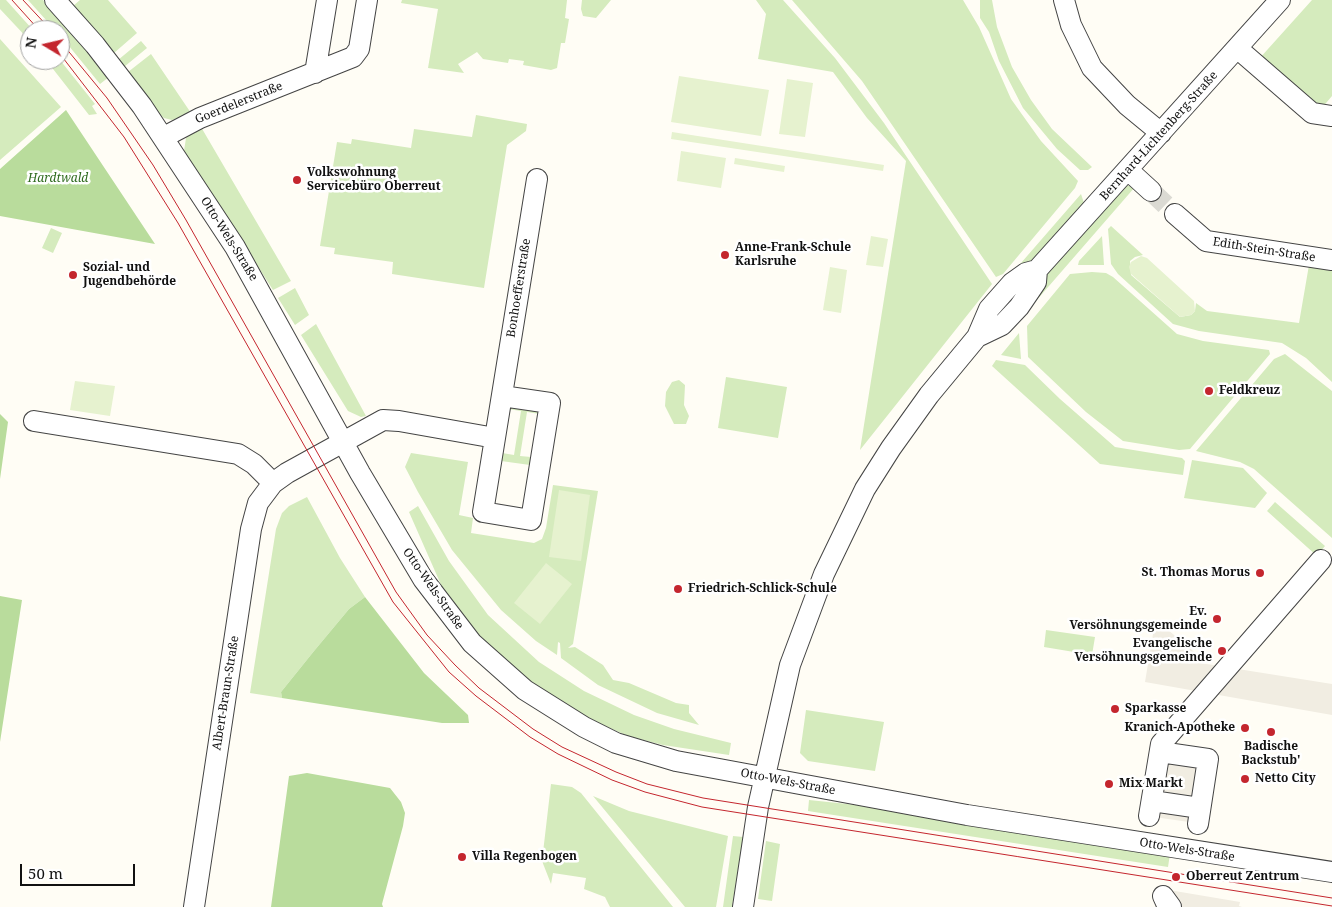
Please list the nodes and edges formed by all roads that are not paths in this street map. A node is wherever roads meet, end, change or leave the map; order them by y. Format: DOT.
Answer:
graph roads {
  1 [pos="55,0"];
  2 [pos="326,0"];
  3 [pos="367,0"];
  4 [pos="1064,0"];
  5 [pos="1280,0"];
  6 [pos="1237,48"];
  7 [pos="315,73"];
  8 [pos="1332,116"];
  9 [pos="1160,133"];
  10 [pos="164,137"];
  11 [pos="1128,170"];
  12 [pos="536,179"];
  13 [pos="1151,191"];
  14 [pos="1175,214"];
  15 [pos="1332,260"];
  16 [pos="502,396"];
  17 [pos="34,421"];
  18 [pos="495,438"];
  19 [pos="343,442"];
  20 [pos="273,484"];
  21 [pos="1321,560"];
  22 [pos="1167,750"];
  23 [pos="765,778"];
  24 [pos="1332,872"];
  25 [pos="194,907"];
  26 [pos="743,907"];
  1 -- 10 [label="street, Otto-Wels-Straße"];
  2 -- 7 [label="street"];
  3 -- 7 [label="street, Goerdelerstraße"];
  4 -- 9 [label="street"];
  5 -- 6 [label="street, Bernhard-Lichtenberg-Straße"];
  6 -- 8 [label="street"];
  6 -- 9 [label="street, Bernhard-Lichtenberg-Straße"];
  7 -- 10 [label="street, Goerdelerstraße"];
  9 -- 11 [label="street, Bernhard-Lichtenberg-Straße"];
  10 -- 19 [label="street, Otto-Wels-Straße"];
  11 -- 13 [label="street"];
  11 -- 23 [label="street, Bernhard-Lichtenberg-Straße"];
  12 -- 16 [label="street, Bonhoefferstraße"];
  14 -- 15 [label="street, Edith-Stein-Straße"];
  16 -- 18 [label="street, Bonhoefferstraße"];
  16 -- 18 [label="street, Bonhoefferstraße"];
  17 -- 20 [label="street"];
  18 -- 19 [label="street"];
  19 -- 20 [label="street, Albert-Braun-Straße"];
  19 -- 23 [label="street, Otto-Wels-Straße"];
  20 -- 25 [label="street, Albert-Braun-Straße"];
  21 -- 22 [label="street"];
  22 -- 22 [label="street"];
  23 -- 24 [label="street, Otto-Wels-Straße"];
  23 -- 26 [label="street, Bernhard-Lichtenberg-Straße"];
}
